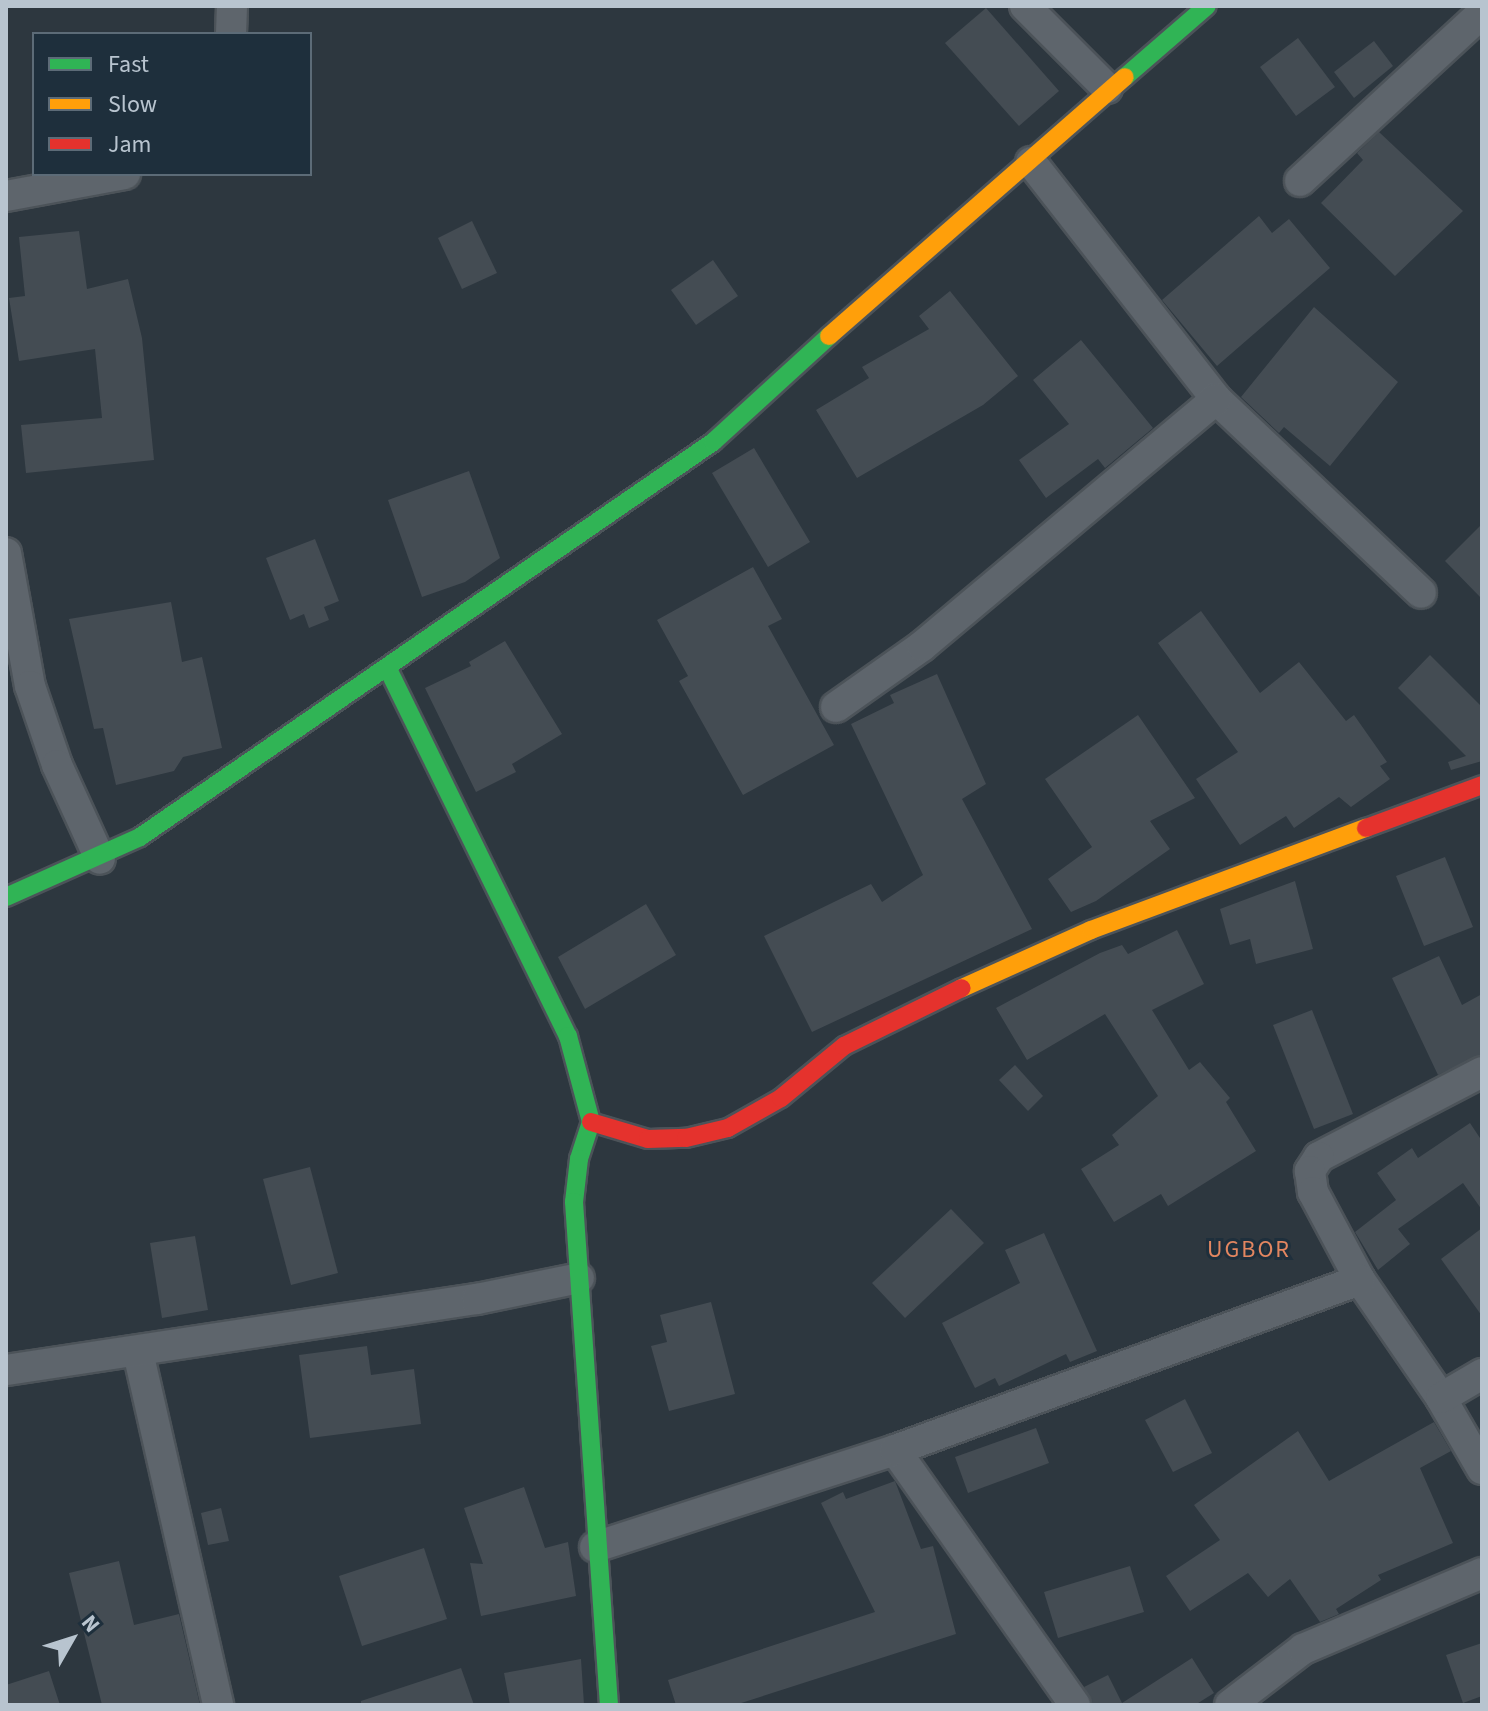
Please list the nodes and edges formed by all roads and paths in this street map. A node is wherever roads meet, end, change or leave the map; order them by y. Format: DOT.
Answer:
graph roads {
  1 [pos="232,6"];
  2 [pos="1025,6"];
  3 [pos="1207,6"];
  4 [pos="1482,13"];
  5 [pos="231,32"];
  6 [pos="1107,88"];
  7 [pos="1031,162"];
  8 [pos="114,176"];
  9 [pos="1300,181"];
  10 [pos="6,196"];
  11 [pos="1216,399"];
  12 [pos="6,553"];
  13 [pos="1421,593"];
  14 [pos="388,669"];
  15 [pos="836,707"];
  16 [pos="1482,785"];
  17 [pos="100,859"];
  18 [pos="6,897"];
  19 [pos="1482,1072"];
  20 [pos="591,1122"];
  21 [pos="579,1278"];
  22 [pos="1360,1280"];
  23 [pos="138,1352"];
  24 [pos="6,1370"];
  25 [pos="1482,1374"];
  26 [pos="1441,1398"];
  27 [pos="895,1450"];
  28 [pos="1482,1469"];
  29 [pos="595,1547"];
  30 [pos="1482,1573"];
  31 [pos="218,1705"];
  32 [pos="609,1705"];
  33 [pos="1075,1705"];
  34 [pos="1230,1705"];
  1 -- 5 [label="street"];
  2 -- 6 [label="street"];
  3 -- 6 [label="street"];
  4 -- 9 [label="street"];
  6 -- 7 [label="street"];
  7 -- 11 [label="street"];
  7 -- 14 [label="street"];
  8 -- 10 [label="street"];
  11 -- 13 [label="street"];
  11 -- 15 [label="street"];
  12 -- 17 [label="street"];
  14 -- 17 [label="street"];
  14 -- 20 [label="street"];
  16 -- 20 [label="street"];
  17 -- 18 [label="street"];
  19 -- 22 [label="street"];
  20 -- 21 [label="street"];
  21 -- 23 [label="street"];
  21 -- 29 [label="street"];
  22 -- 26 [label="street"];
  22 -- 27 [label="street"];
  23 -- 24 [label="street"];
  23 -- 31 [label="street"];
  25 -- 26 [label="street"];
  26 -- 28 [label="street"];
  27 -- 29 [label="street"];
  27 -- 33 [label="street"];
  29 -- 32 [label="street"];
  30 -- 34 [label="street"];
}
